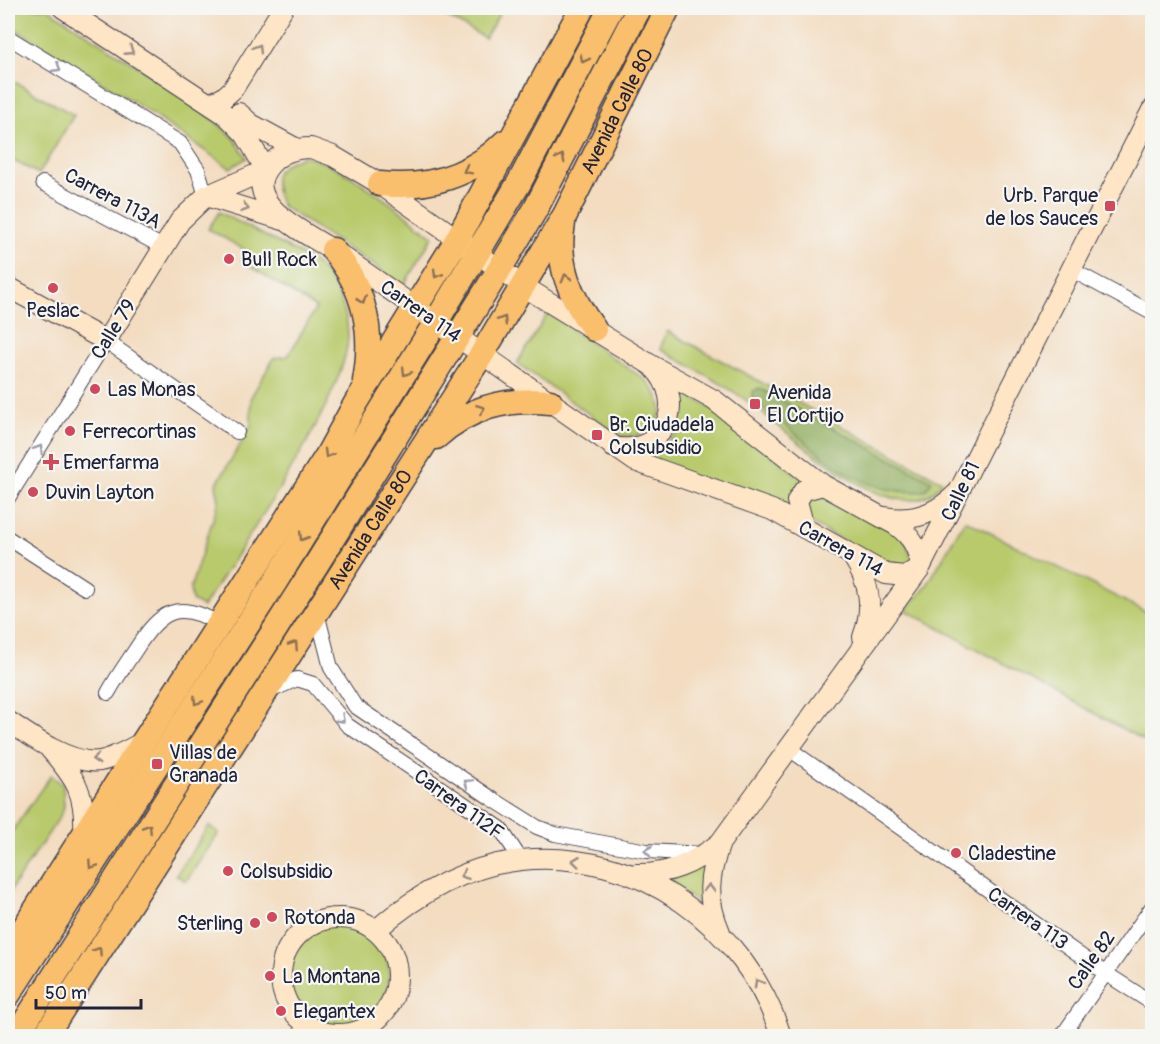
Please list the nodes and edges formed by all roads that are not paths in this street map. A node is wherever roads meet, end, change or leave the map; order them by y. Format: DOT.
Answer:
graph roads {
  1 [pos="63,8"];
  2 [pos="283,8"];
  3 [pos="582,8"];
  4 [pos="611,8"];
  5 [pos="639,8"];
  6 [pos="668,8"];
  7 [pos="8,37"];
  8 [pos="233,88"];
  9 [pos="210,103"];
  10 [pos="1152,110"];
  11 [pos="525,117"];
  12 [pos="297,149"];
  13 [pos="266,170"];
  14 [pos="43,183"];
  15 [pos="380,184"];
  16 [pos="206,196"];
  17 [pos="565,215"];
  18 [pos="284,220"];
  19 [pos="458,240"];
  20 [pos="163,247"];
  21 [pos="333,250"];
  22 [pos="477,254"];
  23 [pos="1070,269"];
  24 [pos="499,270"];
  25 [pos="523,286"];
  26 [pos="8,287"];
  27 [pos="416,308"];
  28 [pos="1152,313"];
  29 [pos="436,322"];
  30 [pos="594,329"];
  31 [pos="458,337"];
  32 [pos="106,341"];
  33 [pos="482,354"];
  34 [pos="651,365"];
  35 [pos="356,402"];
  36 [pos="550,402"];
  37 [pos="237,432"];
  38 [pos="613,447"];
  39 [pos="419,456"];
  40 [pos="823,485"];
  41 [pos="960,490"];
  42 [pos="8,498"];
  43 [pos="882,516"];
  44 [pos="804,526"];
  45 [pos="8,538"];
  46 [pos="853,557"];
  47 [pos="920,568"];
  48 [pos="85,588"];
  49 [pos="317,609"];
  50 [pos="219,624"];
  51 [pos="857,651"];
  52 [pos="108,693"];
  53 [pos="262,695"];
  54 [pos="10,727"];
  55 [pos="143,742"];
  56 [pos="48,747"];
  57 [pos="788,748"];
  58 [pos="84,834"];
  59 [pos="713,849"];
  60 [pos="521,860"];
  61 [pos="631,874"];
  62 [pos="1152,907"];
  63 [pos="376,930"];
  64 [pos="720,932"];
  65 [pos="8,952"];
  66 [pos="1105,973"];
  67 [pos="8,995"];
  68 [pos="1152,1002"];
  69 [pos="307,1031"];
  70 [pos="15,1036"];
  71 [pos="45,1036"];
  72 [pos="781,1036"];
  73 [pos="1062,1036"];
  1 -- 9 [label="street, Carrera 114, one-way"];
  8 -- 2 [label="street, one-way"];
  3 -- 11 [label="highway"];
  4 -- 22 [label="highway, one-way"];
  24 -- 5 [label="highway, Avenida Calle 80, one-way"];
  6 -- 17 [label="highway, Avenida Calle 80"];
  7 -- 16 [label="street, one-way"];
  8 -- 9 [label="street"];
  8 -- 12 [label="street"];
  9 -- 13 [label="street, Carrera 114"];
  10 -- 23 [label="street, Calle 81"];
  11 -- 15 [label="highway, one-way"];
  11 -- 19 [label="highway"];
  12 -- 13 [label="street"];
  12 -- 15 [label="street"];
  13 -- 16 [label="street, Calle 79"];
  13 -- 18 [label="street, Carrera 114"];
  14 -- 20 [label="street, Carrera 113A"];
  15 -- 19 [label="street"];
  16 -- 18 [label="street, one-way"];
  16 -- 20 [label="street, Calle 79"];
  17 -- 25 [label="highway, Avenida Calle 80"];
  30 -- 17 [label="highway, one-way"];
  18 -- 21 [label="street, Carrera 114"];
  19 -- 22 [label="street"];
  19 -- 27 [label="highway, one-way"];
  20 -- 32 [label="street, Calle 79"];
  21 -- 27 [label="street, Carrera 114"];
  21 -- 35 [label="highway, one-way"];
  22 -- 24 [label="street"];
  22 -- 29 [label="highway"];
  23 -- 28 [label="street"];
  23 -- 41 [label="street, Calle 81"];
  24 -- 25 [label="street"];
  24 -- 31 [label="highway, Avenida Calle 80"];
  25 -- 30 [label="street"];
  33 -- 25 [label="highway, Avenida Calle 80, one-way"];
  26 -- 32 [label="street"];
  27 -- 29 [label="street, Carrera 114"];
  27 -- 35 [label="highway"];
  29 -- 31 [label="street, Carrera 114"];
  29 -- 67 [label="highway, one-way"];
  30 -- 34 [label="street"];
  31 -- 33 [label="street, Carrera 114"];
  70 -- 31 [label="highway, Avenida Calle 80, one-way"];
  32 -- 37 [label="street"];
  42 -- 32 [label="street, Calle 79, one-way"];
  33 -- 36 [label="street, Carrera 114"];
  33 -- 39 [label="highway, Avenida Calle 80"];
  34 -- 38 [label="street"];
  34 -- 40 [label="street"];
  35 -- 50 [label="highway, one-way"];
  36 -- 38 [label="street, Carrera 114"];
  39 -- 36 [label="highway, one-way"];
  38 -- 44 [label="street, Carrera 114"];
  39 -- 49 [label="highway, Avenida Calle 80"];
  40 -- 43 [label="street"];
  40 -- 44 [label="street"];
  41 -- 43 [label="street"];
  41 -- 47 [label="street, Calle 81"];
  43 -- 47 [label="street"];
  44 -- 46 [label="street, Carrera 114"];
  45 -- 48 [label="street"];
  46 -- 47 [label="street, Carrera 114"];
  46 -- 51 [label="street"];
  47 -- 51 [label="street, Calle 81"];
  53 -- 49 [label="highway, Avenida Calle 80, one-way"];
  59 -- 49 [label="street, Carrera 112F, one-way"];
  50 -- 52 [label="street"];
  50 -- 55 [label="highway"];
  51 -- 57 [label="street, Calle 81"];
  53 -- 60 [label="street, Carrera 112F, one-way"];
  71 -- 53 [label="highway, Avenida Calle 80, one-way"];
  54 -- 56 [label="street"];
  55 -- 56 [label="street, one-way"];
  55 -- 58 [label="highway"];
  56 -- 58 [label="street"];
  57 -- 59 [label="street, Calle 81"];
  57 -- 66 [label="street, Carrera 113"];
  58 -- 65 [label="highway"];
  59 -- 61 [label="street, Calle 81"];
  64 -- 59 [label="street, Calle 81, one-way"];
  61 -- 60 [label="street, one-way"];
  60 -- 63 [label="street, one-way"];
  61 -- 64 [label="street"];
  62 -- 66 [label="street, Calle 82"];
  63 -- 69 [label="street"];
  63 -- 69 [label="street"];
  72 -- 64 [label="street, one-way"];
  66 -- 68 [label="street, Carrera 113"];
  66 -- 73 [label="street, Calle 82"];
}
